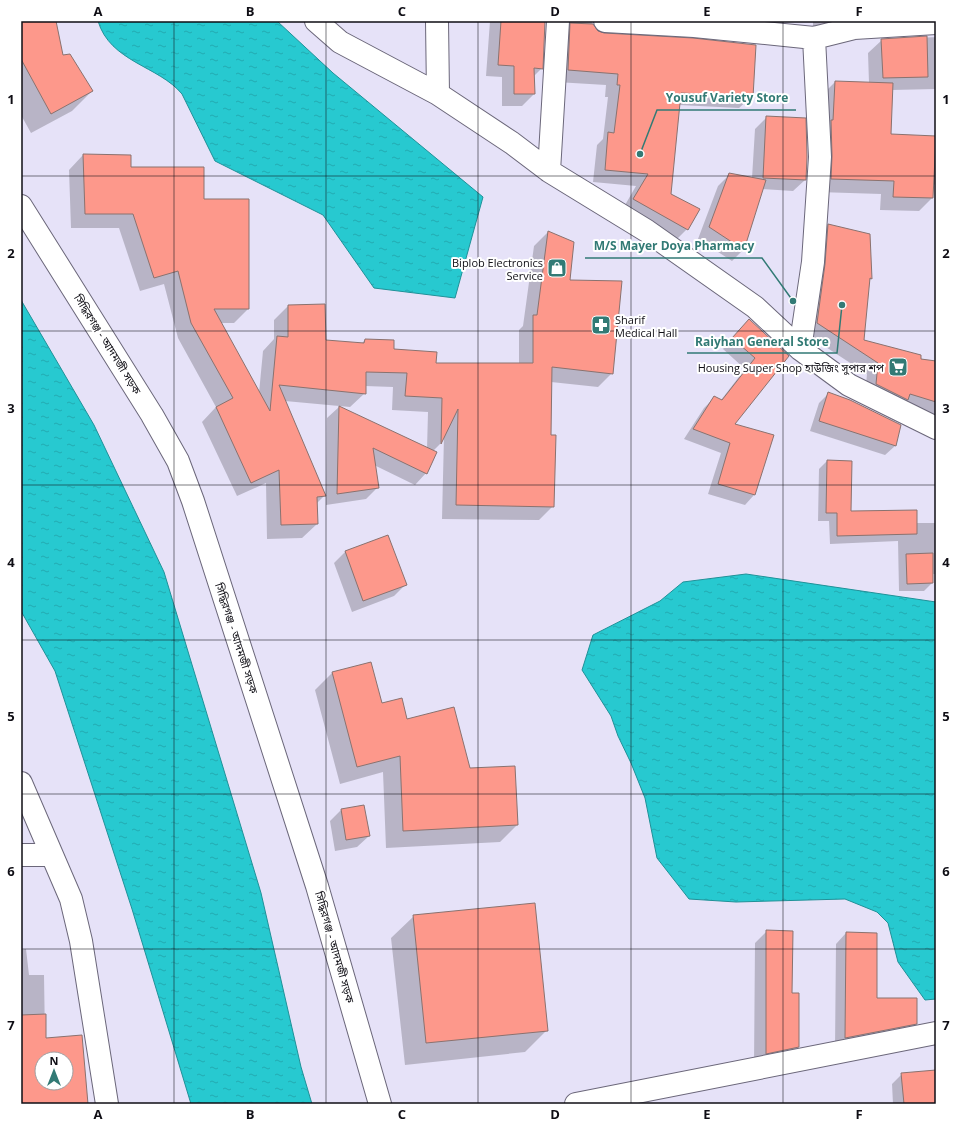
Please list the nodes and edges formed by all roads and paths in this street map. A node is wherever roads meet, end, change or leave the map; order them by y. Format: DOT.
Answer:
graph roads {
  1 [pos="316,21"];
  2 [pos="438,21"];
  3 [pos="558,21"];
  4 [pos="605,21"];
  5 [pos="936,23"];
  6 [pos="814,38"];
  7 [pos="438,94"];
  8 [pos="549,170"];
  9 [pos="21,206"];
  10 [pos="800,349"];
  11 [pos="936,428"];
  12 [pos="21,783"];
  13 [pos="21,855"];
  14 [pos="51,855"];
  15 [pos="936,1033"];
  16 [pos="107,1104"];
  17 [pos="380,1104"];
  18 [pos="576,1104"];
  1 -- 7 [label="street"];
  2 -- 7 [label="street"];
  3 -- 8 [label="street"];
  4 -- 6 [label="street"];
  5 -- 6 [label="street"];
  6 -- 10 [label="street"];
  7 -- 8 [label="street"];
  8 -- 10 [label="street"];
  9 -- 17 [label="street, সিদ্ধিরগঞ্জ - আদমজী সড়ক"];
  10 -- 11 [label="street"];
  12 -- 14 [label="street"];
  13 -- 14 [label="street"];
  14 -- 16 [label="street"];
  15 -- 18 [label="street"];
}
